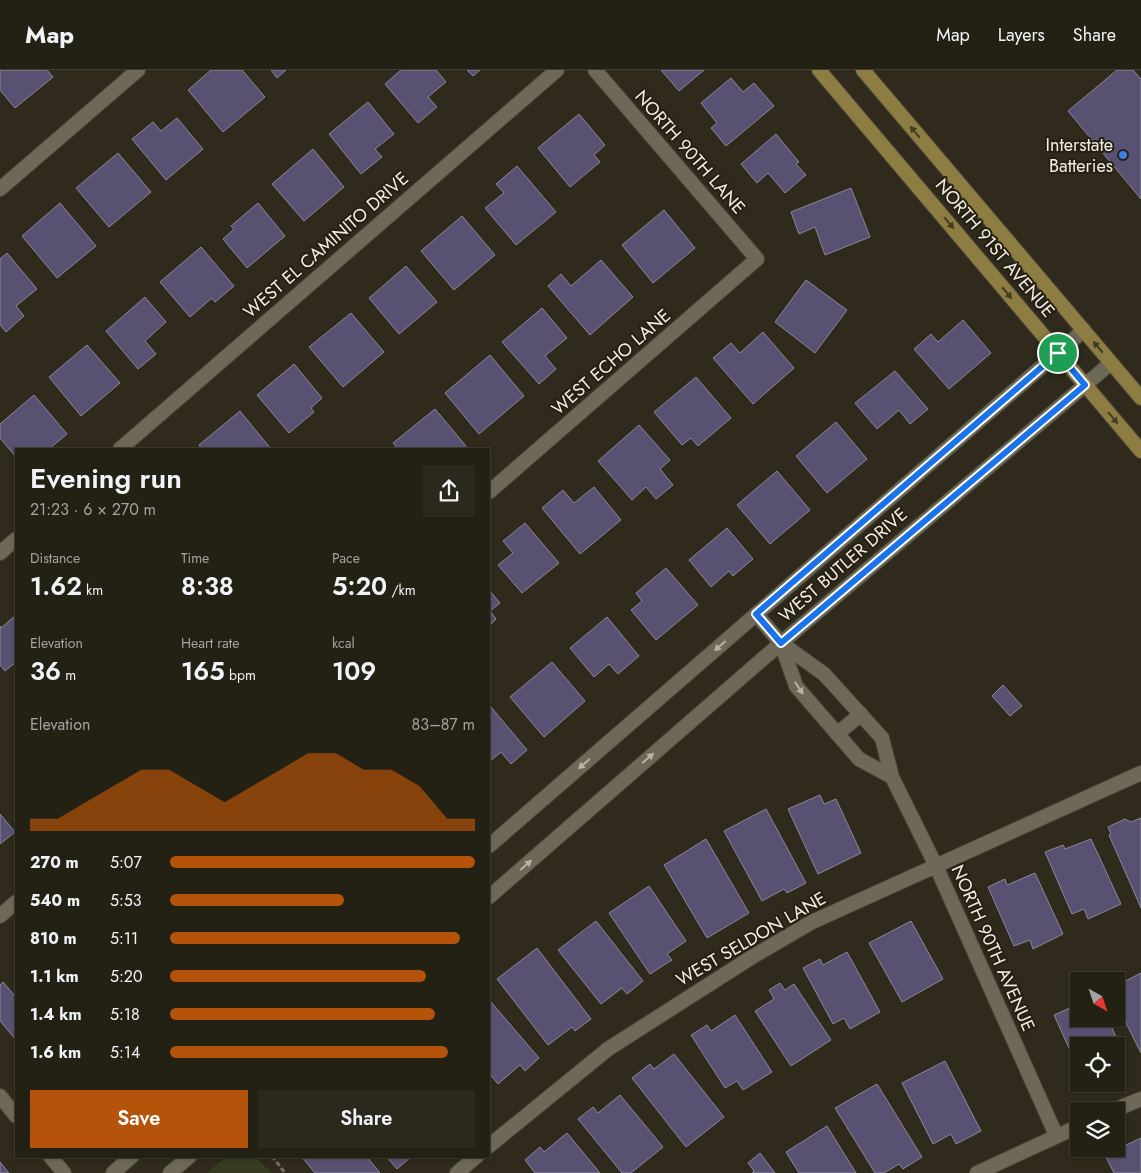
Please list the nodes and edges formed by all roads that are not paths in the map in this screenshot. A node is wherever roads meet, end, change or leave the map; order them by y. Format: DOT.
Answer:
graph roads {
  1 [pos="138,70"];
  2 [pos="557,70"];
  3 [pos="595,70"];
  4 [pos="819,70"];
  5 [pos="863,70"];
  6 [pos="0,189"];
  7 [pos="757,259"];
  8 [pos="1084,330"];
  9 [pos="1058,353"];
  10 [pos="1111,363"];
  11 [pos="1085,385"];
  12 [pos="1141,398"];
  13 [pos="121,448"];
  14 [pos="1141,451"];
  15 [pos="490,491"];
  16 [pos="15,540"];
  17 [pos="0,553"];
  18 [pos="756,614"];
  19 [pos="781,643"];
  20 [pos="861,714"];
  21 [pos="837,734"];
  22 [pos="1141,773"];
  23 [pos="892,777"];
  24 [pos="490,845"];
  25 [pos="936,866"];
  26 [pos="490,896"];
  27 [pos="15,903"];
  28 [pos="0,916"];
  29 [pos="0,1096"];
  30 [pos="1141,1099"];
  31 [pos="1125,1106"];
  32 [pos="15,1115"];
  33 [pos="1070,1130"];
  34 [pos="1056,1135"];
  35 [pos="490,1145"];
  36 [pos="52,1158"];
  37 [pos="130,1158"];
  38 [pos="188,1158"];
  39 [pos="475,1158"];
  40 [pos="64,1173"];
  41 [pos="113,1173"];
  42 [pos="170,1173"];
  43 [pos="458,1173"];
  44 [pos="977,1173"];
  1 -- 6 [label="street"];
  2 -- 13 [label="street, WEST EL CAMINITO DRIVE"];
  3 -- 7 [label="street, NORTH 90TH LANE"];
  4 -- 9 [label="main road, NORTH 91ST AVENUE, one-way"];
  8 -- 5 [label="main road, NORTH 91ST AVENUE, one-way"];
  7 -- 15 [label="street, WEST ECHO LANE"];
  8 -- 9 [label="street, WEST BUTLER DRIVE"];
  10 -- 8 [label="main road, NORTH 91ST AVENUE, one-way"];
  9 -- 11 [label="main road, NORTH 91ST AVENUE"];
  9 -- 18 [label="street, WEST BUTLER DRIVE"];
  10 -- 11 [label="street, WEST BUTLER DRIVE"];
  10 -- 12 [label="main road, NORTH 91ST AVENUE"];
  11 -- 14 [label="main road, NORTH 91ST AVENUE, one-way"];
  11 -- 19 [label="street, WEST BUTLER DRIVE"];
  16 -- 17 [label="street"];
  18 -- 19 [label="street, NORTH 90TH AVENUE"];
  18 -- 24 [label="street, WEST BUTLER DRIVE, one-way"];
  19 -- 20 [label="street, NORTH 90TH AVENUE"];
  19 -- 21 [label="street, NORTH 90TH AVENUE, one-way"];
  26 -- 19 [label="street, WEST BUTLER DRIVE, one-way"];
  20 -- 21 [label="street"];
  20 -- 23 [label="street, NORTH 90TH AVENUE"];
  21 -- 23 [label="street, NORTH 90TH AVENUE"];
  22 -- 25 [label="street, WEST SELDON LANE"];
  23 -- 25 [label="street, NORTH 90TH AVENUE"];
  25 -- 34 [label="street, NORTH 90TH AVENUE"];
  25 -- 35 [label="street, WEST SELDON LANE"];
  27 -- 28 [label="street"];
  29 -- 32 [label="street"];
  30 -- 31 [label="street"];
  33 -- 34 [label="street"];
  34 -- 44 [label="street"];
  36 -- 40 [label="street"];
  37 -- 41 [label="street"];
  38 -- 42 [label="street"];
  39 -- 43 [label="street"];
}
